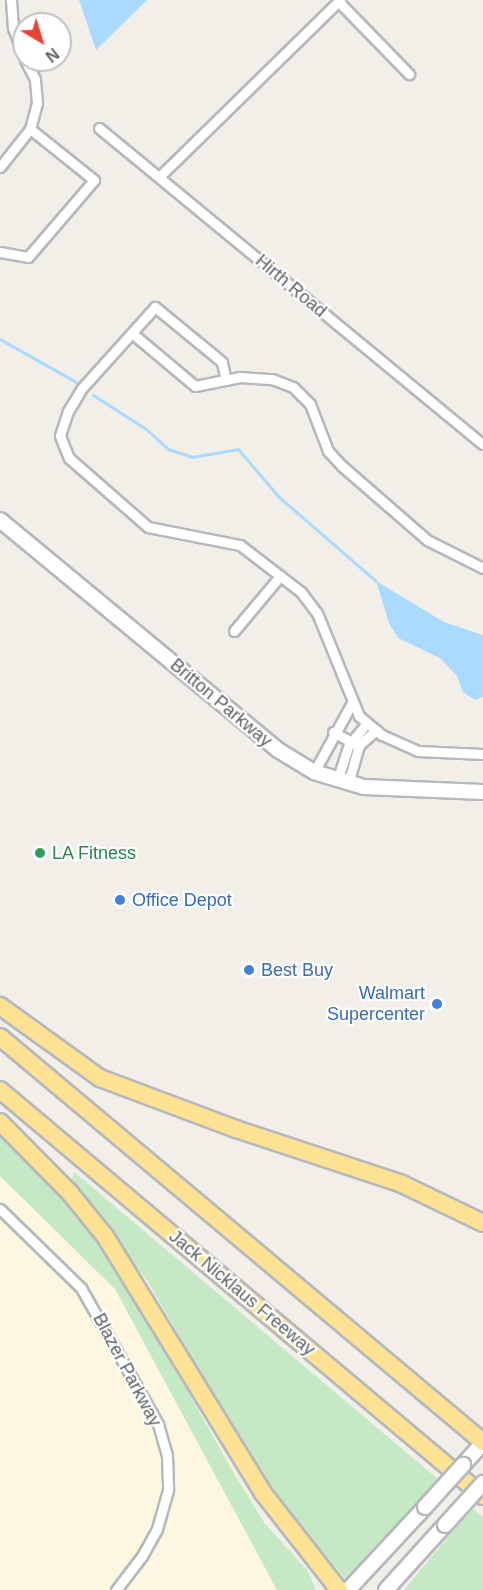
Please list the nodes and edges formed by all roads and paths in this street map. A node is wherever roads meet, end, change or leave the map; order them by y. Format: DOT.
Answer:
graph roads {
  1 [pos="339,1"];
  2 [pos="30,72"];
  3 [pos="409,74"];
  4 [pos="99,128"];
  5 [pos="30,129"];
  6 [pos="0,167"];
  7 [pos="159,177"];
  8 [pos="0,252"];
  9 [pos="133,334"];
  10 [pos="226,380"];
  11 [pos="483,444"];
  12 [pos="0,520"];
  13 [pos="483,568"];
  14 [pos="280,576"];
  15 [pos="234,631"];
  16 [pos="352,703"];
  17 [pos="368,723"];
  18 [pos="376,730"];
  19 [pos="333,732"];
  20 [pos="355,743"];
  21 [pos="483,754"];
  22 [pos="314,772"];
  23 [pos="343,782"];
  24 [pos="483,792"];
  25 [pos="0,1006"];
  26 [pos="0,1037"];
  27 [pos="0,1090"];
  28 [pos="0,1122"];
  29 [pos="0,1209"];
  30 [pos="483,1222"];
  31 [pos="483,1443"];
  32 [pos="483,1483"];
  33 [pos="483,1496"];
  34 [pos="116,1590"];
  35 [pos="339,1590"];
  36 [pos="348,1590"];
  37 [pos="386,1590"];
  1 -- 3 [label="street"];
  1 -- 7 [label="street"];
  2 -- 5 [label="street"];
  4 -- 7 [label="street, Hirth Road"];
  5 -- 6 [label="street"];
  5 -- 8 [label="street"];
  7 -- 11 [label="street, Hirth Road"];
  9 -- 10 [label="street"];
  9 -- 10 [label="street"];
  9 -- 14 [label="street"];
  10 -- 13 [label="street"];
  12 -- 22 [label="main road, Britton Parkway"];
  14 -- 15 [label="street"];
  14 -- 16 [label="street"];
  16 -- 17 [label="street"];
  16 -- 19 [label="street"];
  17 -- 18 [label="street"];
  17 -- 20 [label="street"];
  18 -- 20 [label="street"];
  18 -- 21 [label="street"];
  19 -- 20 [label="street"];
  19 -- 22 [label="street"];
  20 -- 23 [label="street"];
  22 -- 23 [label="main road, Britton Parkway"];
  23 -- 24 [label="main road, Britton Parkway"];
  25 -- 30 [label="highway"];
  26 -- 31 [label="highway"];
  27 -- 33 [label="highway, Jack Nicklaus Freeway"];
  28 -- 35 [label="highway"];
  29 -- 34 [label="street, Blazer Parkway"];
  31 -- 36 [label="main road, bridge"];
  32 -- 37 [label="main road, bridge"];
}
